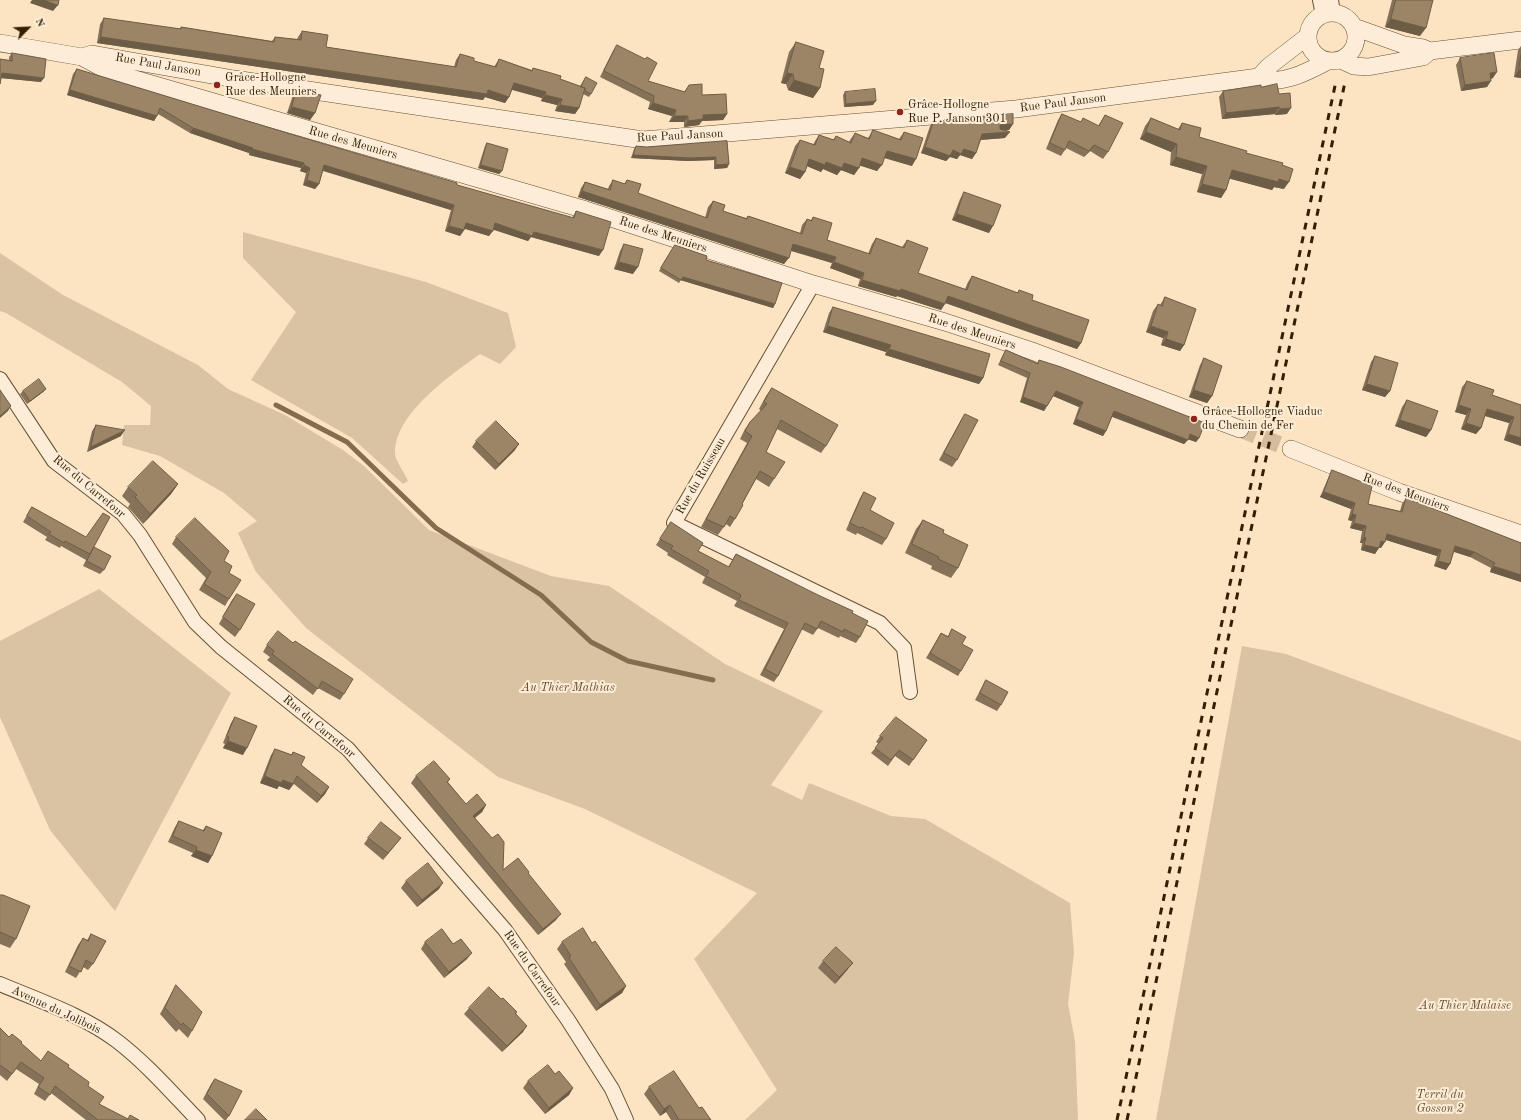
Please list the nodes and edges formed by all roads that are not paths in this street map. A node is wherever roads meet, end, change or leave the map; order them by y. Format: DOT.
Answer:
graph roads {
  1 [pos="1327,7"];
  2 [pos="1354,27"];
  3 [pos="1308,36"];
  4 [pos="1521,40"];
  5 [pos="0,43"];
  6 [pos="1430,51"];
  7 [pos="82,57"];
  8 [pos="1335,61"];
  9 [pos="1258,77"];
  10 [pos="813,284"];
  11 [pos="0,379"];
  12 [pos="1240,429"];
  13 [pos="1291,449"];
  14 [pos="1521,534"];
  15 [pos="910,692"];
  16 [pos="0,984"];
  17 [pos="198,1120"];
  18 [pos="626,1120"];
  1 -- 2 [label="street"];
  1 -- 3 [label="street"];
  2 -- 6 [label="street"];
  2 -- 8 [label="street"];
  3 -- 8 [label="street"];
  3 -- 9 [label="street"];
  4 -- 6 [label="street"];
  5 -- 7 [label="street"];
  6 -- 8 [label="street"];
  7 -- 9 [label="street, Rue Paul Janson"];
  7 -- 10 [label="street, Rue des Meuniers"];
  8 -- 9 [label="street, Rue Paul Janson"];
  10 -- 12 [label="street, Rue des Meuniers"];
  10 -- 15 [label="street, Rue du Ruisseau"];
  11 -- 18 [label="street, Rue du Carrefour"];
  13 -- 14 [label="street, Rue des Meuniers"];
  16 -- 17 [label="street, Avenue du Jolibois"];
}
